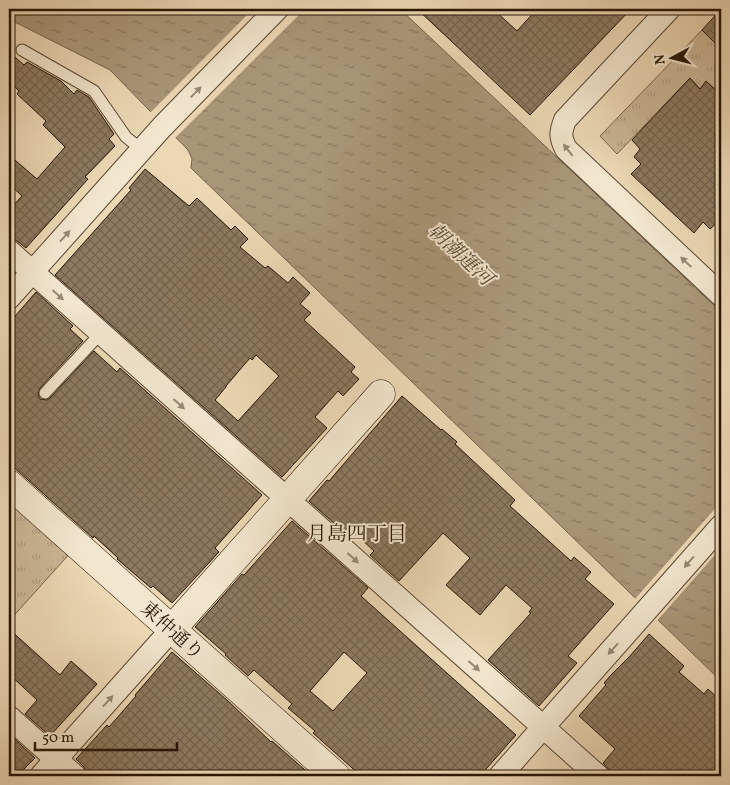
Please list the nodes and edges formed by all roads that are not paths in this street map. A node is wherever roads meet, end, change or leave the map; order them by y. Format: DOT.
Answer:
graph roads {
  1 [pos="277,9"];
  2 [pos="669,9"];
  3 [pos="22,50"];
  4 [pos="141,149"];
  5 [pos="9,251"];
  6 [pos="32,272"];
  7 [pos="721,295"];
  8 [pos="9,298"];
  9 [pos="101,334"];
  10 [pos="45,393"];
  11 [pos="381,394"];
  12 [pos="9,484"];
  13 [pos="287,500"];
  14 [pos="721,526"];
  15 [pos="172,629"];
  16 [pos="9,717"];
  17 [pos="543,728"];
  18 [pos="56,759"];
  19 [pos="41,776"];
  20 [pos="75,776"];
  21 [pos="336,776"];
  22 [pos="500,776"];
  23 [pos="598,776"];
  4 -- 1 [label="street, one-way"];
  7 -- 2 [label="street, one-way"];
  3 -- 4 [label="lane"];
  6 -- 4 [label="street, one-way"];
  5 -- 6 [label="street"];
  6 -- 8 [label="street"];
  6 -- 9 [label="street, one-way"];
  9 -- 10 [label="lane"];
  9 -- 13 [label="street, one-way"];
  11 -- 13 [label="street"];
  12 -- 15 [label="street, 東仲通り"];
  13 -- 15 [label="street"];
  13 -- 17 [label="street, one-way"];
  14 -- 17 [label="street, one-way"];
  18 -- 15 [label="street, one-way"];
  15 -- 21 [label="street, 東仲通り"];
  16 -- 18 [label="street"];
  17 -- 22 [label="street"];
  17 -- 23 [label="street"];
  18 -- 19 [label="street"];
  18 -- 20 [label="street"];
}
